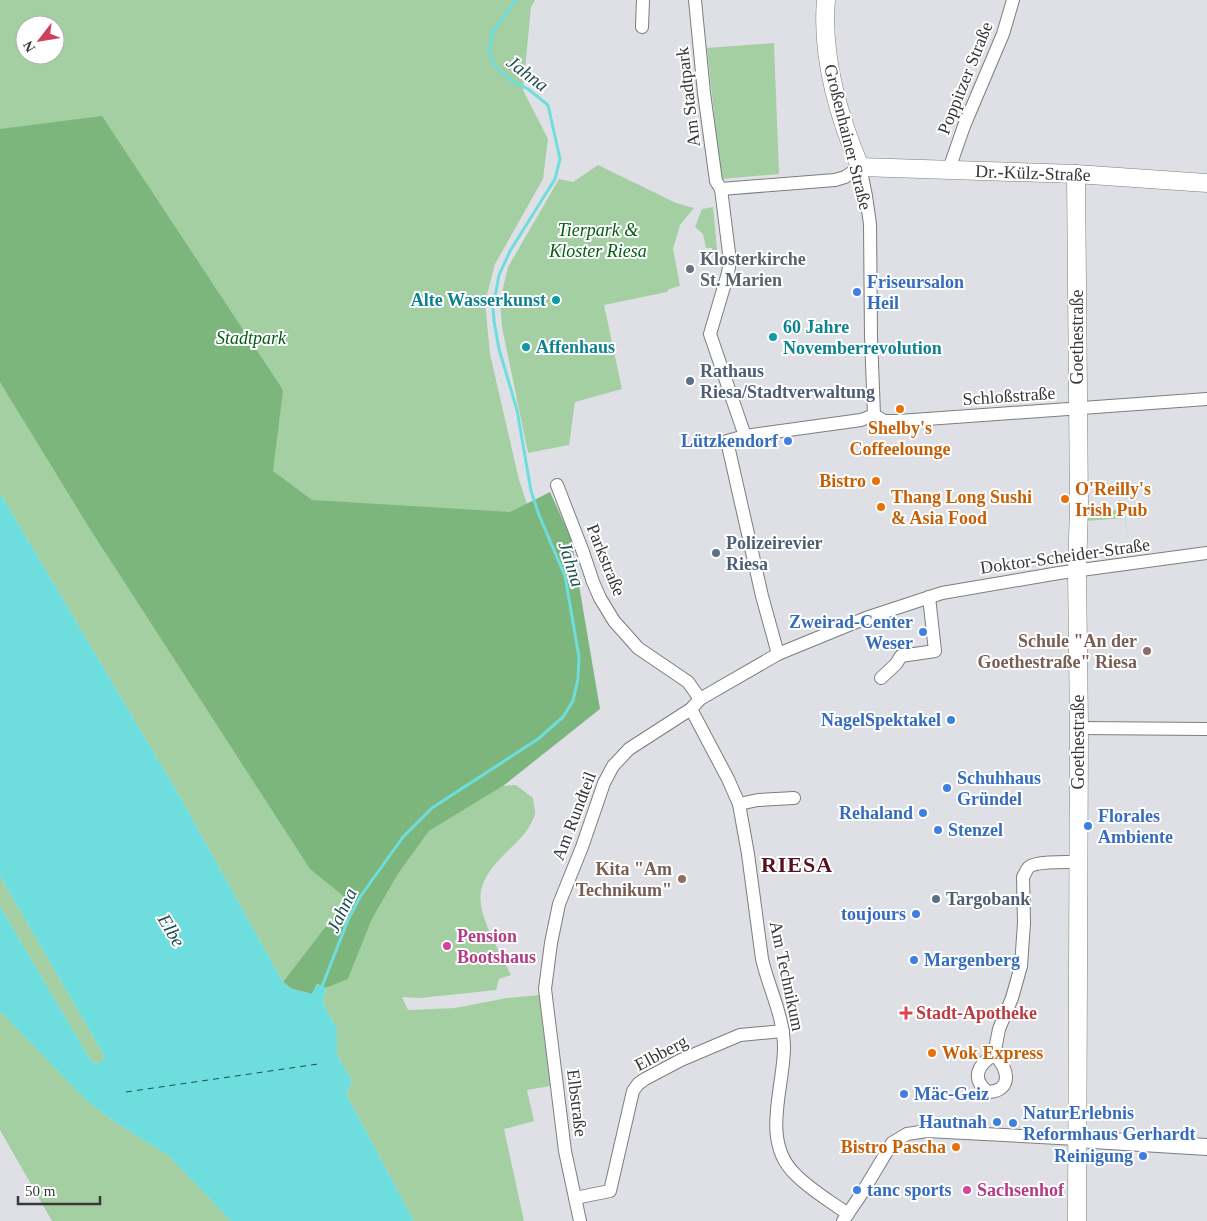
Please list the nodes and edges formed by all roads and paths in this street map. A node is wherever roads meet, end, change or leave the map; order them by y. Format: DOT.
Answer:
graph roads {
  1 [pos="643,0"];
  2 [pos="695,0"];
  3 [pos="1013,0"];
  4 [pos="822,2"];
  5 [pos="642,28"];
  6 [pos="860,167"];
  7 [pos="949,169"];
  8 [pos="1076,174"];
  9 [pos="1207,183"];
  10 [pos="722,189"];
  11 [pos="1207,399"];
  12 [pos="1077,408"];
  13 [pos="874,415"];
  14 [pos="745,436"];
  15 [pos="556,485"];
  16 [pos="1207,553"];
  17 [pos="1077,572"];
  18 [pos="929,597"];
  19 [pos="778,654"];
  20 [pos="881,678"];
  21 [pos="700,699"];
  22 [pos="691,710"];
  23 [pos="1079,728"];
  24 [pos="1207,729"];
  25 [pos="794,798"];
  26 [pos="738,804"];
  27 [pos="1078,862"];
  28 [pos="545,989"];
  29 [pos="783,1031"];
  30 [pos="994,1055"];
  31 [pos="1077,1139"];
  32 [pos="1207,1148"];
  33 [pos="575,1198"];
  34 [pos="846,1218"];
  35 [pos="580,1221"];
  36 [pos="1077,1221"];
  1 -- 5 [label="street"];
  2 -- 10 [label="street, Am Stadtpark"];
  3 -- 7 [label="street, Poppitzer Straße"];
  4 -- 6 [label="main road, Großenhainer Straße"];
  6 -- 7 [label="main road, Dr.-Külz-Straße"];
  6 -- 10 [label="street"];
  6 -- 13 [label="street, Großenhainer Straße"];
  7 -- 8 [label="main road, Dr.-Külz-Straße"];
  8 -- 9 [label="main road, Dr.-Külz-Straße"];
  8 -- 12 [label="main road, Goethestraße"];
  10 -- 14 [label="street, Am Stadtpark"];
  11 -- 12 [label="street, Schloßstraße"];
  12 -- 13 [label="street, Schloßstraße"];
  12 -- 17 [label="main road, Goethestraße"];
  13 -- 14 [label="street"];
  14 -- 19 [label="street"];
  15 -- 21 [label="street, Parkstraße"];
  16 -- 17 [label="street, Doktor-Scheider-Straße"];
  17 -- 18 [label="street, Doktor-Scheider-Straße"];
  17 -- 23 [label="main road, Goethestraße"];
  18 -- 19 [label="street"];
  18 -- 20 [label="street"];
  19 -- 21 [label="street"];
  21 -- 22 [label="street"];
  22 -- 26 [label="street"];
  22 -- 28 [label="street, Am Rundteil"];
  23 -- 24 [label="street"];
  23 -- 27 [label="main road, Goethestraße"];
  25 -- 26 [label="street"];
  26 -- 29 [label="street, Am Technikum"];
  27 -- 30 [label="street"];
  27 -- 31 [label="main road, Goethestraße"];
  28 -- 33 [label="street, Elbstraße"];
  29 -- 33 [label="street, Elbberg"];
  29 -- 34 [label="street, Am Technikum"];
  31 -- 32 [label="street"];
  31 -- 34 [label="street"];
  31 -- 36 [label="main road, Goethestraße"];
  33 -- 35 [label="street, Elbstraße"];
}
